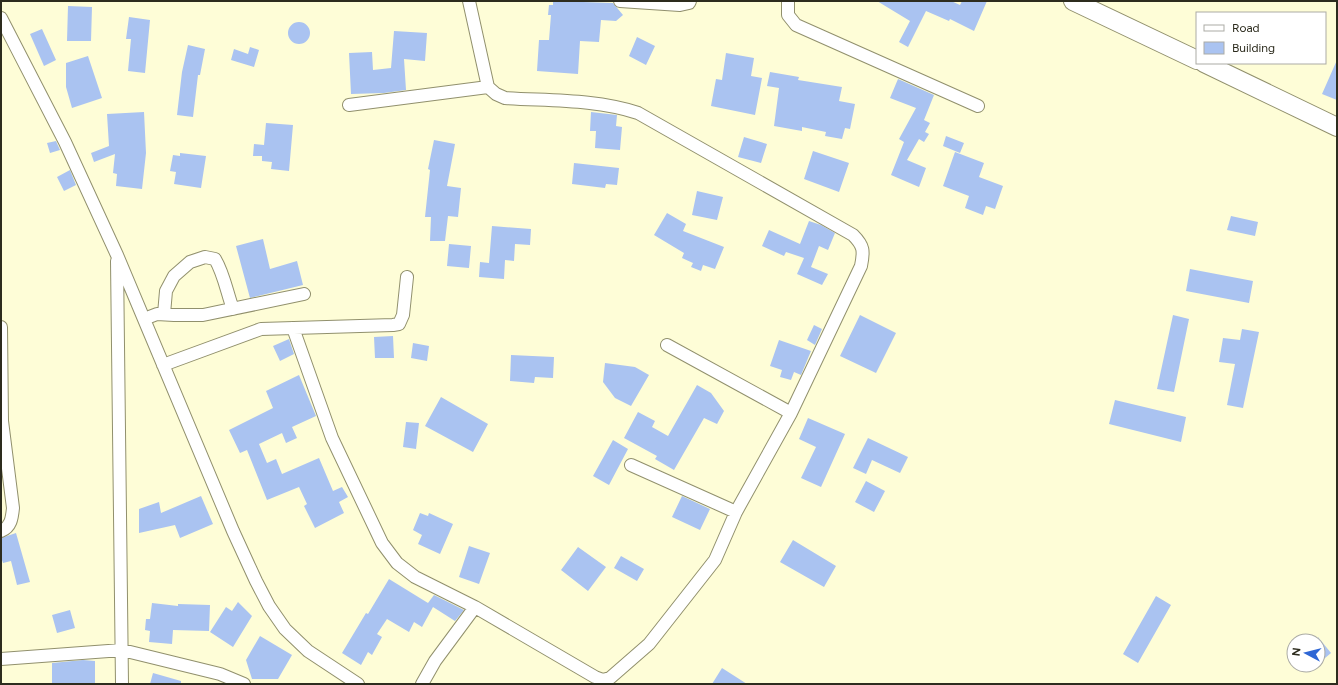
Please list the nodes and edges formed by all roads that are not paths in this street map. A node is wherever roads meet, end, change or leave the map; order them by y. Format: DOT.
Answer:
graph roads {
  1 [pos="469,1"];
  2 [pos="620,1"];
  3 [pos="690,1"];
  4 [pos="788,1"];
  5 [pos="1073,1"];
  6 [pos="1,18"];
  7 [pos="1196,60"];
  8 [pos="1206,64"];
  9 [pos="488,87"];
  10 [pos="348,105"];
  11 [pos="978,106"];
  12 [pos="1337,127"];
  13 [pos="117,255"];
  14 [pos="407,277"];
  15 [pos="304,294"];
  16 [pos="233,309"];
  17 [pos="164,314"];
  18 [pos="144,318"];
  19 [pos="1,327"];
  20 [pos="293,328"];
  21 [pos="667,345"];
  22 [pos="163,365"];
  23 [pos="791,413"];
  24 [pos="2,421"];
  25 [pos="631,465"];
  26 [pos="736,512"];
  27 [pos="1,531"];
  28 [pos="475,607"];
  29 [pos="122,650"];
  30 [pos="1,659"];
  31 [pos="122,684"];
  32 [pos="244,684"];
  33 [pos="358,684"];
  34 [pos="422,684"];
  1 -- 9 [label="street"];
  2 -- 3 [label="street"];
  4 -- 11 [label="street"];
  5 -- 7 [label="main road"];
  6 -- 13 [label="street"];
  8 -- 12 [label="main road"];
  9 -- 10 [label="street"];
  9 -- 23 [label="street"];
  13 -- 18 [label="street"];
  13 -- 29 [label="street"];
  14 -- 20 [label="street"];
  15 -- 16 [label="street"];
  16 -- 17 [label="street"];
  16 -- 17 [label="street"];
  17 -- 18 [label="street"];
  18 -- 22 [label="street"];
  19 -- 24 [label="street"];
  20 -- 22 [label="street"];
  20 -- 28 [label="street"];
  21 -- 23 [label="street"];
  22 -- 33 [label="street"];
  23 -- 26 [label="street"];
  24 -- 27 [label="street"];
  25 -- 26 [label="street"];
  26 -- 28 [label="street"];
  28 -- 34 [label="street"];
  29 -- 30 [label="street"];
  29 -- 31 [label="street"];
  29 -- 32 [label="street"];
}
